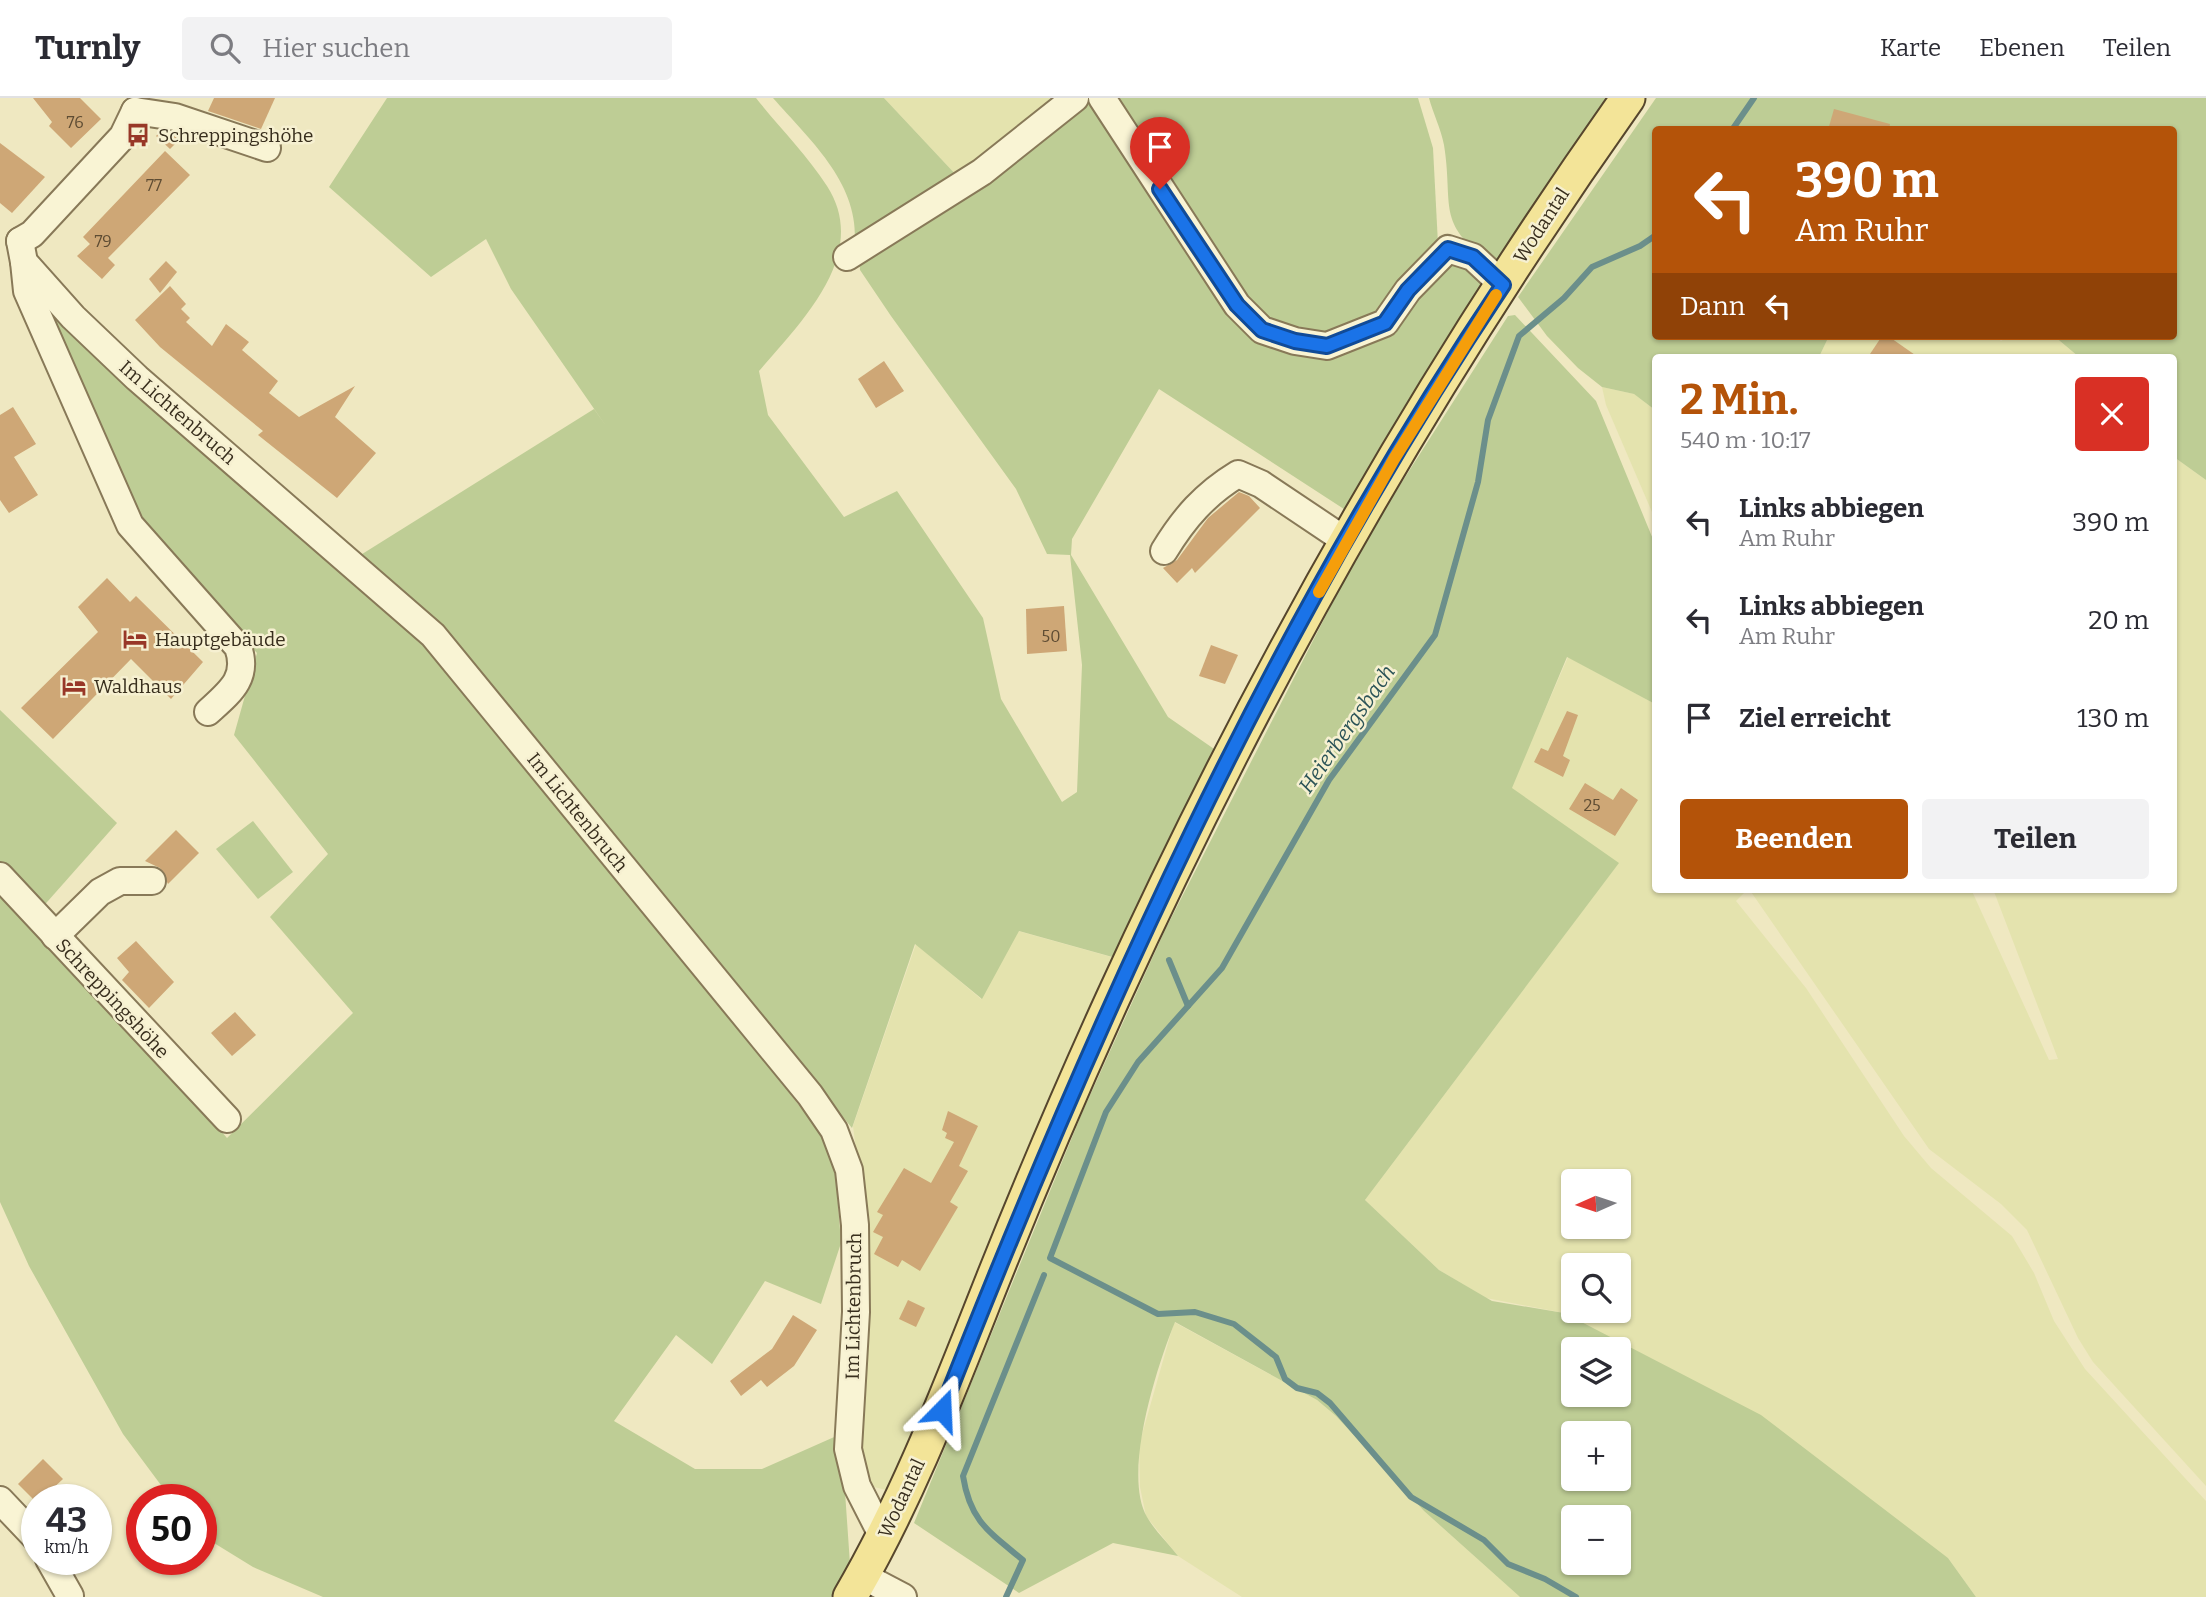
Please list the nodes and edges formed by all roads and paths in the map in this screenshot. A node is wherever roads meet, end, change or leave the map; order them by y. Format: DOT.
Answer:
graph roads {
  1 [pos="1075,98"];
  2 [pos="1102,98"];
  3 [pos="1628,98"];
  4 [pos="128,104"];
  5 [pos="267,148"];
  6 [pos="10,243"];
  7 [pos="847,257"];
  8 [pos="1503,285"];
  9 [pos="1346,541"];
  10 [pos="1164,551"];
  11 [pos="208,712"];
  12 [pos="0,876"];
  13 [pos="152,881"];
  14 [pos="55,936"];
  15 [pos="227,1119"];
  16 [pos="0,1500"];
  17 [pos="21,1522"];
  18 [pos="883,1537"];
  19 [pos="58,1575"];
  20 [pos="856,1586"];
  21 [pos="70,1596"];
  22 [pos="903,1597"];
  1 -- 7 [label="street"];
  2 -- 8 [label="street"];
  3 -- 8 [label="main road, Wodantal"];
  4 -- 5 [label="street"];
  4 -- 6 [label="street"];
  6 -- 11 [label="street"];
  6 -- 18 [label="street, Im Lichtenbruch"];
  8 -- 9 [label="main road, Wodantal"];
  9 -- 10 [label="street"];
  9 -- 18 [label="main road, Wodantal"];
  12 -- 14 [label="street, Schreppingshöhe"];
  13 -- 14 [label="street"];
  14 -- 15 [label="street, Schreppingshöhe"];
  16 -- 17 [label="street"];
  18 -- 20 [label="main road, Wodantal"];
  19 -- 21 [label="street"];
  20 -- 22 [label="street"];
}
